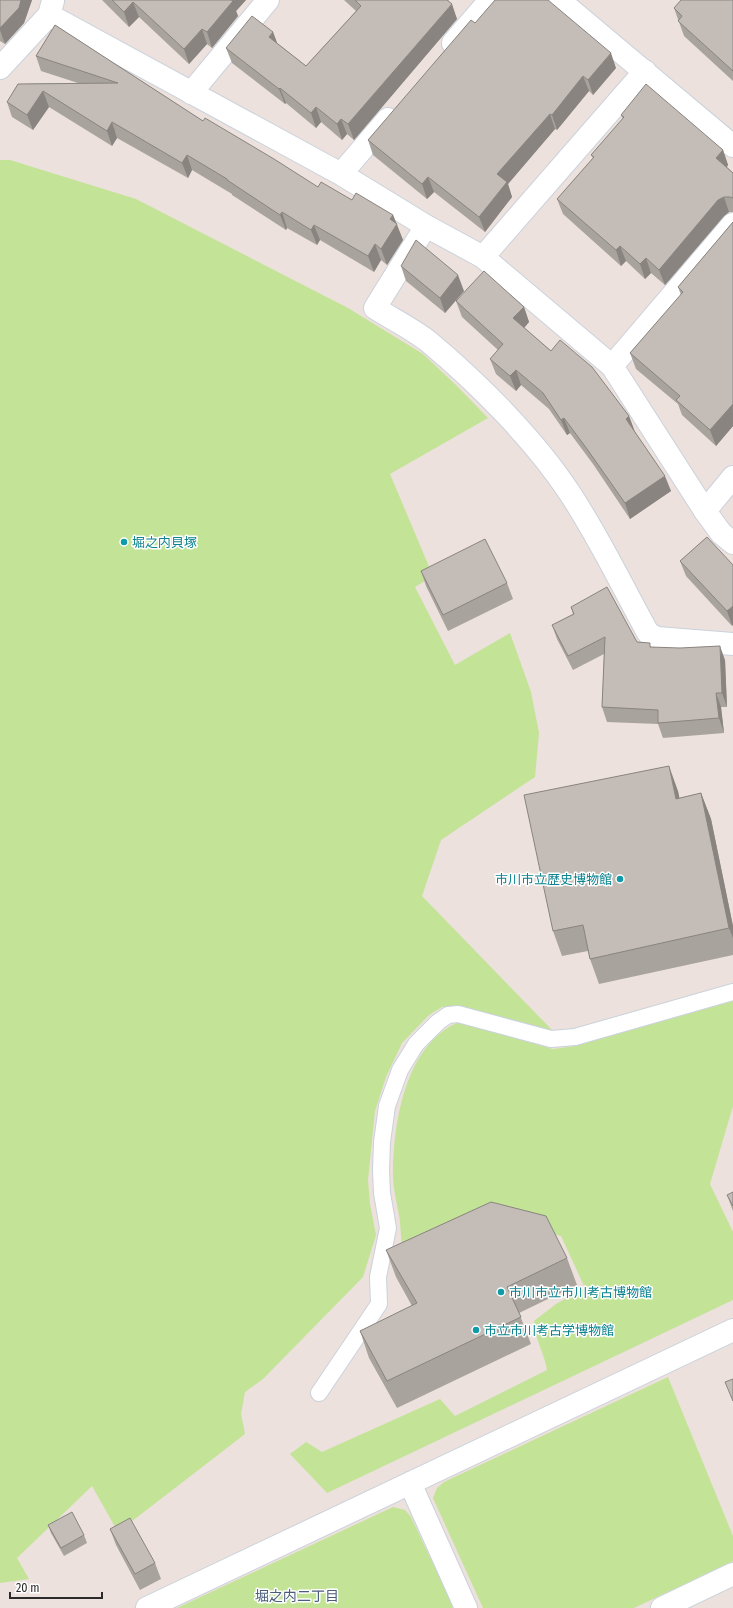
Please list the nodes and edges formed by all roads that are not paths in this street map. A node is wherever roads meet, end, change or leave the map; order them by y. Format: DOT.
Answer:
graph roads {
  1 [pos="268,0"];
  2 [pos="490,0"];
  3 [pos="560,0"];
  4 [pos="51,7"];
  5 [pos="438,60"];
  6 [pos="0,68"];
  7 [pos="645,71"];
  8 [pos="191,93"];
  9 [pos="402,102"];
  10 [pos="733,146"];
  11 [pos="341,174"];
  12 [pos="733,224"];
  13 [pos="426,226"];
  14 [pos="483,257"];
  15 [pos="612,366"];
  16 [pos="733,477"];
  17 [pos="705,511"];
  18 [pos="733,543"];
  19 [pos="733,644"];
  20 [pos="733,992"];
  21 [pos="733,1330"];
  22 [pos="319,1393"];
  23 [pos="410,1483"];
  24 [pos="733,1574"];
  25 [pos="147,1608"];
  26 [pos="466,1608"];
  27 [pos="662,1608"];
  1 -- 8 [label="street"];
  2 -- 5 [label="street"];
  3 -- 7 [label="street"];
  4 -- 6 [label="street"];
  4 -- 8 [label="street"];
  7 -- 10 [label="street"];
  7 -- 14 [label="street"];
  8 -- 11 [label="street"];
  9 -- 11 [label="street"];
  11 -- 13 [label="street"];
  12 -- 15 [label="street"];
  13 -- 14 [label="street"];
  13 -- 19 [label="street"];
  14 -- 15 [label="street"];
  15 -- 17 [label="street"];
  16 -- 17 [label="street"];
  17 -- 18 [label="street"];
  20 -- 22 [label="lane"];
  21 -- 23 [label="street"];
  23 -- 25 [label="street"];
  23 -- 26 [label="street"];
  24 -- 27 [label="street"];
}
